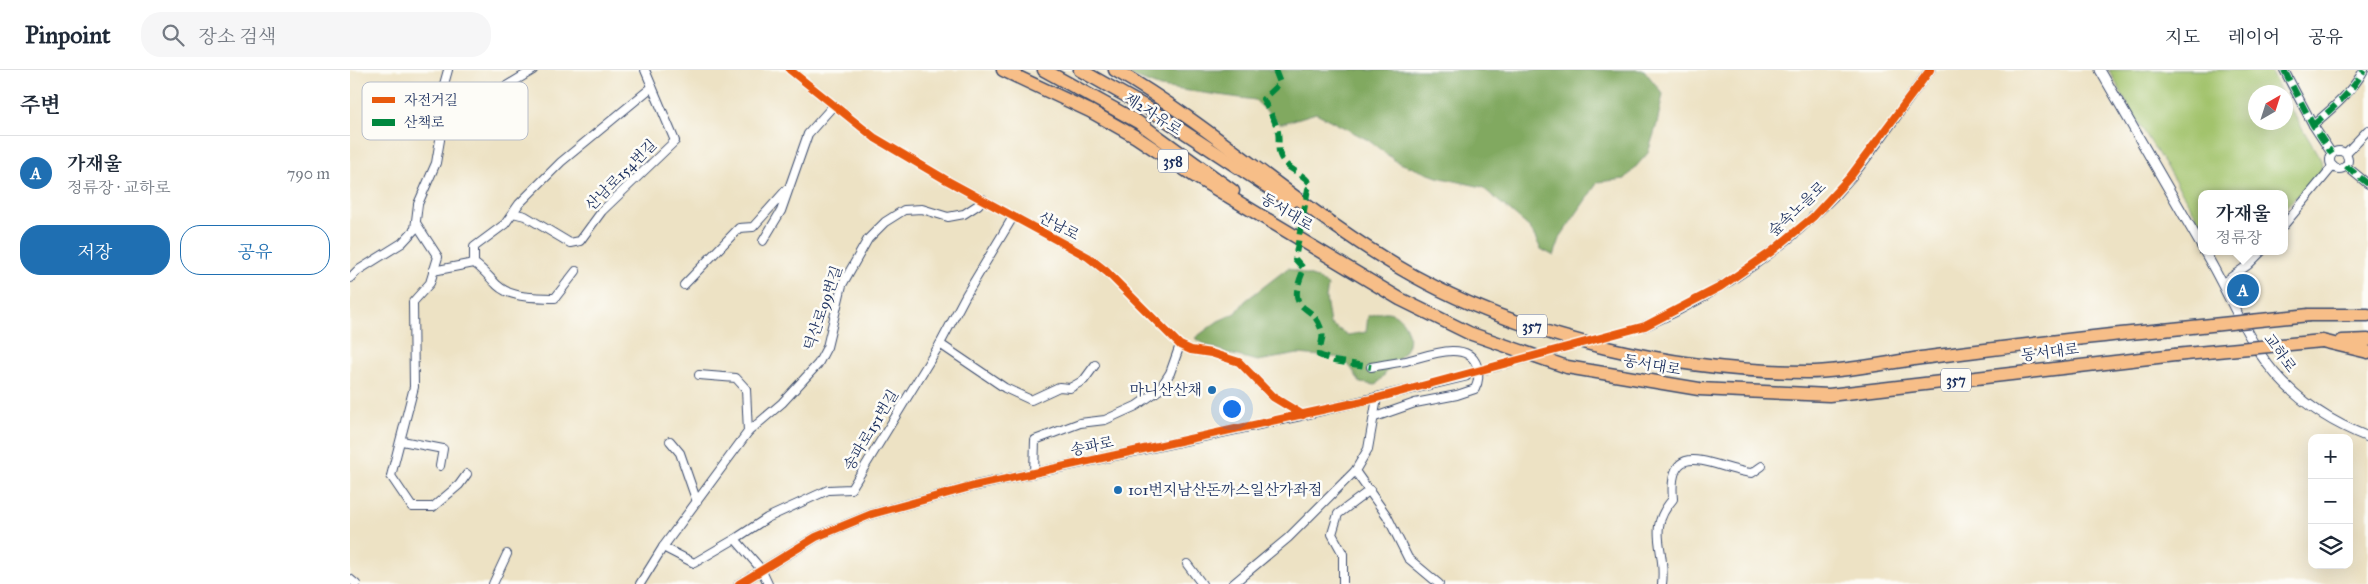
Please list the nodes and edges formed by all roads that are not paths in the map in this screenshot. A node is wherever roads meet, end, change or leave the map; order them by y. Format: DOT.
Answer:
graph roads {
  1 [pos="533,70"];
  2 [pos="645,70"];
  3 [pos="790,70"];
  4 [pos="1003,70"];
  5 [pos="1044,70"];
  6 [pos="1080,70"];
  7 [pos="1115,70"];
  8 [pos="1930,70"];
  9 [pos="2100,70"];
  10 [pos="2295,70"];
  11 [pos="2364,70"];
  12 [pos="2286,73"];
  13 [pos="513,82"];
  14 [pos="652,87"];
  15 [pos="834,105"];
  16 [pos="2314,125"];
  17 [pos="2368,130"];
  18 [pos="439,140"];
  19 [pos="2346,153"];
  20 [pos="2332,154"];
  21 [pos="2333,166"];
  22 [pos="2346,166"];
  23 [pos="792,184"];
  24 [pos="2368,184"];
  25 [pos="983,199"];
  26 [pos="513,213"];
  27 [pos="1013,217"];
  28 [pos="2288,220"];
  29 [pos="416,223"];
  30 [pos="2198,239"];
  31 [pos="1355,240"];
  32 [pos="763,241"];
  33 [pos="2206,255"];
  34 [pos="2258,255"];
  35 [pos="1338,261"];
  36 [pos="474,263"];
  37 [pos="433,271"];
  38 [pos="576,272"];
  39 [pos="350,278"];
  40 [pos="2223,283"];
  41 [pos="684,285"];
  42 [pos="2368,315"];
  43 [pos="1645,326"];
  44 [pos="2368,340"];
  45 [pos="2322,341"];
  46 [pos="940,344"];
  47 [pos="1180,344"];
  48 [pos="2368,352"];
  49 [pos="1095,366"];
  50 [pos="1371,367"];
  51 [pos="699,375"];
  52 [pos="1466,376"];
  53 [pos="1377,398"];
  54 [pos="1303,415"];
  55 [pos="1375,416"];
  56 [pos="748,432"];
  57 [pos="2368,437"];
  58 [pos="402,441"];
  59 [pos="670,441"];
  60 [pos="440,466"];
  61 [pos="1762,466"];
  62 [pos="1355,471"];
  63 [pos="1034,473"];
  64 [pos="467,474"];
  65 [pos="1370,490"];
  66 [pos="697,502"];
  67 [pos="735,539"];
  68 [pos="663,547"];
  69 [pos="507,554"];
  70 [pos="1187,564"];
  71 [pos="761,569"];
  72 [pos="350,579"];
  73 [pos="356,584"];
  74 [pos="493,584"];
  75 [pos="640,584"];
  76 [pos="739,584"];
  77 [pos="768,584"];
  78 [pos="1202,584"];
  79 [pos="1233,584"];
  80 [pos="1344,584"];
  81 [pos="1439,584"];
  82 [pos="1662,584"];
  1 -- 13 [label="street"];
  2 -- 14 [label="street, 산남로154번길"];
  3 -- 15 [label="street, 산남로"];
  4 -- 35 [label="highway, 동서대로 / 358"];
  5 -- 35 [label="highway, 제2자유로 / 357"];
  6 -- 31 [label="highway, 제2자유로 / 357"];
  7 -- 31 [label="highway, 동서대로"];
  8 -- 43 [label="street, 숲속노을로"];
  9 -- 30 [label="street"];
  10 -- 12 [label="street"];
  11 -- 16 [label="street"];
  12 -- 16 [label="street"];
  14 -- 26 [label="street"];
  14 -- 26 [label="street, 산남로154번길"];
  15 -- 23 [label="street"];
  15 -- 25 [label="street, 산남로"];
  16 -- 20 [label="street"];
  17 -- 19 [label="street"];
  18 -- 29 [label="street"];
  19 -- 20 [label="street"];
  19 -- 22 [label="street"];
  20 -- 21 [label="street"];
  21 -- 22 [label="street"];
  21 -- 28 [label="street"];
  22 -- 24 [label="street"];
  23 -- 32 [label="street"];
  23 -- 41 [label="street"];
  25 -- 27 [label="street, 산남로"];
  25 -- 56 [label="street, 덕산로99번길"];
  26 -- 36 [label="street"];
  27 -- 46 [label="street, 송파로151번길"];
  27 -- 47 [label="street, 산남로"];
  29 -- 37 [label="street"];
  29 -- 39 [label="street"];
  31 -- 42 [label="highway, 동서대로 / 357, bridge"];
  33 -- 40 [label="street, 교하로"];
  34 -- 40 [label="street"];
  35 -- 45 [label="highway, 동서대로 / 357, bridge"];
  36 -- 37 [label="street"];
  36 -- 38 [label="street"];
  37 -- 58 [label="street"];
  40 -- 57 [label="street, 교하로"];
  44 -- 45 [label="highway, 동서대로 / 357"];
  45 -- 48 [label="highway"];
  46 -- 49 [label="street"];
  46 -- 67 [label="street, 송파로151번길"];
  47 -- 54 [label="street, 산남로"];
  47 -- 63 [label="street"];
  50 -- 55 [label="street"];
  51 -- 56 [label="street"];
  52 -- 53 [label="street, 송파로"];
  53 -- 54 [label="street, 송파로"];
  53 -- 55 [label="street"];
  54 -- 63 [label="street, 송파로"];
  55 -- 62 [label="street"];
  56 -- 66 [label="street, 덕산로99번길"];
  58 -- 60 [label="street"];
  58 -- 64 [label="street"];
  59 -- 66 [label="street"];
  61 -- 82 [label="street"];
  62 -- 65 [label="street"];
  62 -- 79 [label="street"];
  63 -- 71 [label="street, 송파로"];
  65 -- 80 [label="street"];
  65 -- 81 [label="street"];
  66 -- 68 [label="street, 덕산로99번길"];
  67 -- 68 [label="street"];
  67 -- 71 [label="street"];
  68 -- 75 [label="street, 덕산로99번길"];
  69 -- 74 [label="street"];
  70 -- 78 [label="street"];
  71 -- 76 [label="street, 송파로"];
  71 -- 77 [label="street"];
  72 -- 73 [label="street"];
}
